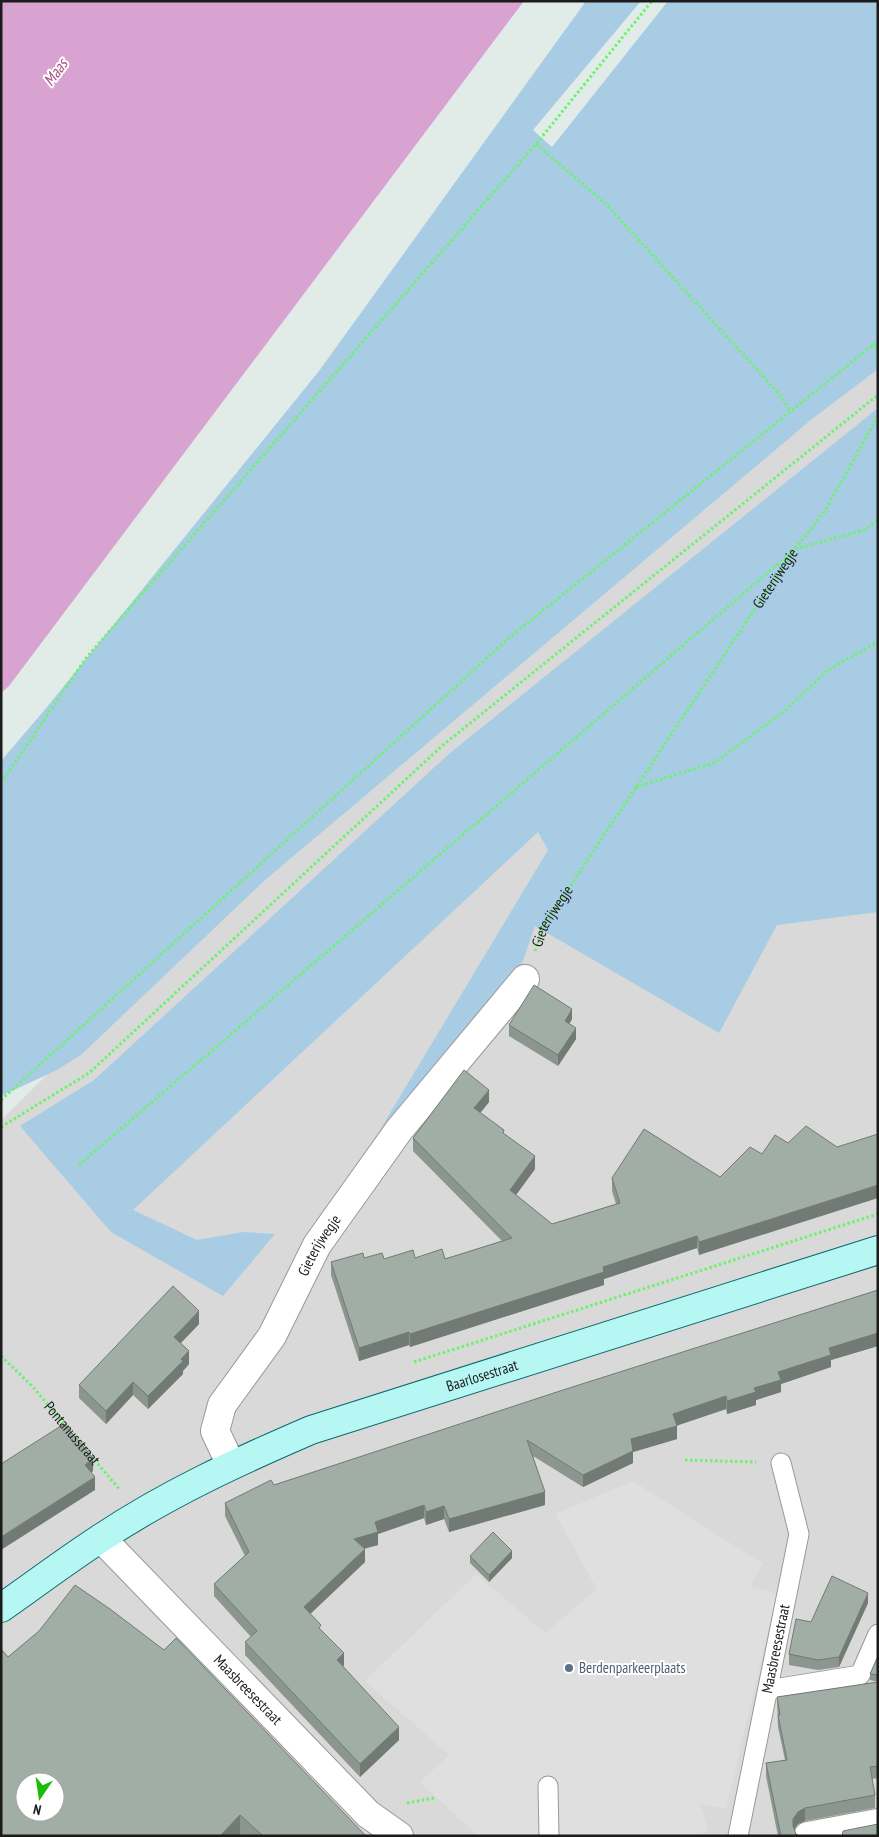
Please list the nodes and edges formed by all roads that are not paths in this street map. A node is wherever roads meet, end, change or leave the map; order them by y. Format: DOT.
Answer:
graph roads {
  1 [pos="525,979"];
  2 [pos="878,1250"];
  3 [pos="781,1463"];
  4 [pos="231,1465"];
  5 [pos="101,1538"];
  6 [pos="1,1608"];
  7 [pos="878,1634"];
  8 [pos="768,1690"];
  9 [pos="548,1786"];
  10 [pos="878,1824"];
  11 [pos="399,1836"];
  12 [pos="549,1836"];
  13 [pos="738,1836"];
  14 [pos="808,1836"];
  1 -- 4 [label="street, Gieterijwegje"];
  2 -- 4 [label="street, Baarlosestraat"];
  3 -- 8 [label="lane, Maasbreesestraat"];
  4 -- 5 [label="street, Baarlosestraat"];
  5 -- 6 [label="street"];
  5 -- 11 [label="street, Maasbreesestraat"];
  7 -- 8 [label="lane"];
  8 -- 13 [label="lane, Maasbreesestraat"];
  9 -- 12 [label="lane"];
  10 -- 14 [label="street"];
}
